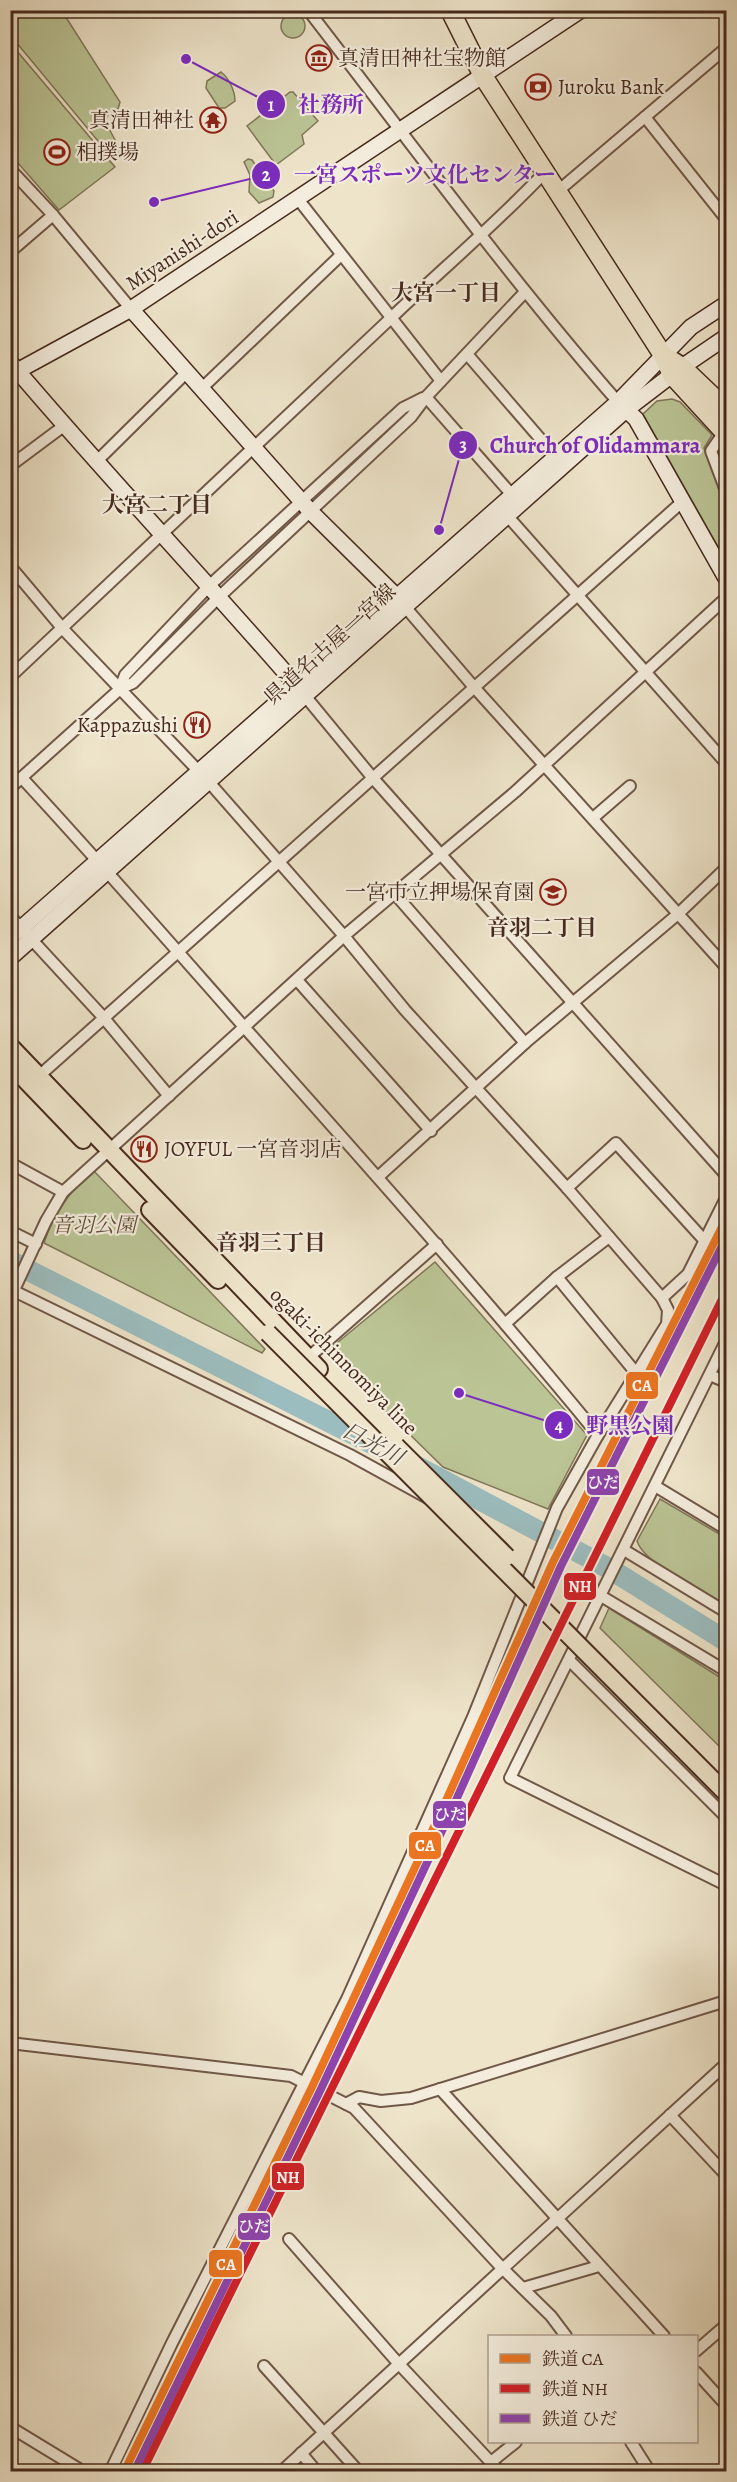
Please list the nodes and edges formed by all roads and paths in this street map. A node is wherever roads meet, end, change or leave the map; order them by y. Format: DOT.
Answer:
graph roads {
  1 [pos="308,10"];
  2 [pos="450,10"];
  3 [pos="581,10"];
  4 [pos="726,48"];
  5 [pos="483,76"];
  6 [pos="645,117"];
  7 [pos="400,131"];
  8 [pos="10,169"];
  9 [pos="545,172"];
  10 [pos="558,191"];
  11 [pos="297,199"];
  12 [pos="53,215"];
  13 [pos="726,219"];
  14 [pos="482,237"];
  15 [pos="10,252"];
  16 [pos="340,256"];
  17 [pos="525,292"];
  18 [pos="726,304"];
  19 [pos="131,309"];
  20 [pos="392,317"];
  21 [pos="726,337"];
  22 [pos="467,354"];
  23 [pos="663,355"];
  24 [pos="13,369"];
  25 [pos="677,371"];
  26 [pos="186,373"];
  27 [pos="441,381"];
  28 [pos="201,388"];
  29 [pos="426,397"];
  30 [pos="622,406"];
  31 [pos="726,410"];
  32 [pos="65,424"];
  33 [pos="725,433"];
  34 [pos="256,448"];
  35 [pos="556,457"];
  36 [pos="97,461"];
  37 [pos="10,466"];
  38 [pos="726,491"];
  39 [pos="512,495"];
  40 [pos="682,502"];
  41 [pos="307,507"];
  42 [pos="503,511"];
  43 [pos="161,536"];
  44 [pos="13,573"];
  45 [pos="726,578"];
  46 [pos="214,592"];
  47 [pos="578,596"];
  48 [pos="726,598"];
  49 [pos="400,601"];
  50 [pos="63,629"];
  51 [pos="645,671"];
  52 [pos="10,677"];
  53 [pos="473,686"];
  54 [pos="120,689"];
  55 [pos="300,690"];
  56 [pos="726,763"];
  57 [pos="545,765"];
  58 [pos="204,777"];
  59 [pos="372,777"];
  60 [pos="22,778"];
  61 [pos="630,786"];
  62 [pos="10,788"];
  63 [pos="593,818"];
  64 [pos="442,855"];
  65 [pos="280,863"];
  66 [pos="104,867"];
  67 [pos="726,868"];
  68 [pos="395,894"];
  69 [pos="678,914"];
  70 [pos="10,916"];
  71 [pos="22,935"];
  72 [pos="344,936"];
  73 [pos="178,951"];
  74 [pos="10,958"];
  75 [pos="726,967"];
  76 [pos="297,980"];
  77 [pos="574,1005"];
  78 [pos="103,1017"];
  79 [pos="244,1027"];
  80 [pos="525,1044"];
  81 [pos="10,1046"];
  82 [pos="10,1064"];
  83 [pos="39,1076"];
  84 [pos="477,1090"];
  85 [pos="169,1096"];
  86 [pos="431,1131"];
  87 [pos="103,1154"];
  88 [pos="10,1163"];
  89 [pos="726,1174"];
  90 [pos="378,1177"];
  91 [pos="567,1188"];
  92 [pos="63,1192"];
  93 [pos="726,1198"];
  94 [pos="10,1231"];
  95 [pos="609,1237"];
  96 [pos="704,1240"];
  97 [pos="437,1244"];
  98 [pos="35,1246"];
  99 [pos="557,1277"];
  100 [pos="12,1290"];
  101 [pos="663,1298"];
  102 [pos="506,1323"];
  103 [pos="726,1341"];
  104 [pos="314,1363"];
  105 [pos="636,1374"];
  106 [pos="710,1375"];
  107 [pos="726,1382"];
  108 [pos="598,1435"];
  109 [pos="655,1486"];
  110 [pos="726,1529"];
  111 [pos="623,1552"];
  112 [pos="527,1584"];
  113 [pos="602,1593"];
  114 [pos="726,1612"];
  115 [pos="569,1660"];
  116 [pos="726,1671"];
  117 [pos="726,1778"];
  118 [pos="726,1792"];
  119 [pos="726,1817"];
  120 [pos="726,1885"];
  121 [pos="726,2001"];
  122 [pos="10,2043"];
  123 [pos="726,2064"];
  124 [pos="305,2083"];
  125 [pos="440,2089"];
  126 [pos="346,2104"];
  127 [pos="670,2115"];
  128 [pos="726,2175"];
  129 [pos="557,2217"];
  130 [pos="289,2239"];
  131 [pos="599,2266"];
  132 [pos="501,2267"];
  133 [pos="523,2288"];
  134 [pos="726,2325"];
  135 [pos="565,2335"];
  136 [pos="662,2335"];
  137 [pos="698,2349"];
  138 [pos="398,2363"];
  139 [pos="264,2366"];
  140 [pos="698,2374"];
  141 [pos="726,2405"];
  142 [pos="10,2427"];
  143 [pos="323,2432"];
  144 [pos="515,2443"];
  145 [pos="632,2443"];
  146 [pos="301,2453"];
  147 [pos="491,2462"];
  148 [pos="84,2472"];
  149 [pos="110,2472"];
  150 [pos="281,2472"];
  151 [pos="317,2472"];
  152 [pos="359,2472"];
  153 [pos="500,2472"];
  154 [pos="650,2472"];
  1 -- 7 [label="street"];
  2 -- 5 [label="highway"];
  3 -- 5 [label="street, Miyanishi-dori"];
  4 -- 6 [label="street"];
  5 -- 7 [label="street, Miyanishi-dori"];
  5 -- 9 [label="highway"];
  6 -- 10 [label="street"];
  6 -- 13 [label="street"];
  7 -- 11 [label="street, Miyanishi-dori"];
  7 -- 14 [label="street"];
  8 -- 12 [label="street"];
  9 -- 10 [label="highway"];
  9 -- 14 [label="street"];
  10 -- 23 [label="highway"];
  11 -- 16 [label="street"];
  11 -- 19 [label="street, Miyanishi-dori"];
  12 -- 15 [label="street"];
  12 -- 19 [label="street"];
  14 -- 17 [label="street"];
  14 -- 20 [label="street"];
  16 -- 20 [label="street"];
  16 -- 28 [label="street"];
  17 -- 22 [label="street"];
  17 -- 30 [label="street"];
  18 -- 23 [label="street, 県道名古屋一宮線"];
  19 -- 24 [label="street, Miyanishi-dori"];
  19 -- 26 [label="street"];
  20 -- 27 [label="street"];
  20 -- 34 [label="street"];
  21 -- 25 [label="street, 県道名古屋一宮線"];
  22 -- 27 [label="street"];
  22 -- 35 [label="street"];
  23 -- 25 [label="highway"];
  23 -- 30 [label="street, 県道名古屋一宮線"];
  24 -- 32 [label="street"];
  25 -- 30 [label="street, 県道名古屋一宮線"];
  25 -- 31 [label="highway"];
  25 -- 33 [label="highway"];
  26 -- 28 [label="street"];
  26 -- 36 [label="street"];
  27 -- 29 [label="street"];
  28 -- 34 [label="street"];
  29 -- 39 [label="street"];
  29 -- 41 [label="street"];
  30 -- 35 [label="street, 県道名古屋一宮線"];
  30 -- 40 [label="street"];
  30 -- 42 [label="street, 県道名古屋一宮線"];
  32 -- 36 [label="street"];
  32 -- 37 [label="street"];
  33 -- 38 [label="street"];
  34 -- 41 [label="street"];
  34 -- 43 [label="street"];
  35 -- 39 [label="street, 県道名古屋一宮線"];
  36 -- 43 [label="street"];
  39 -- 42 [label="street, 県道名古屋一宮線"];
  40 -- 45 [label="street"];
  40 -- 47 [label="street"];
  41 -- 46 [label="street"];
  41 -- 49 [label="street"];
  42 -- 47 [label="street"];
  42 -- 49 [label="street, 県道名古屋一宮線"];
  43 -- 46 [label="street"];
  43 -- 50 [label="street"];
  44 -- 50 [label="street"];
  46 -- 54 [label="street"];
  46 -- 55 [label="street"];
  47 -- 51 [label="street"];
  47 -- 53 [label="street"];
  48 -- 51 [label="street"];
  49 -- 53 [label="street"];
  49 -- 55 [label="street, 県道名古屋一宮線"];
  50 -- 52 [label="street"];
  50 -- 54 [label="street"];
  51 -- 56 [label="street"];
  51 -- 57 [label="street"];
  53 -- 57 [label="street"];
  53 -- 59 [label="street"];
  54 -- 58 [label="street"];
  54 -- 60 [label="street"];
  55 -- 58 [label="street, 県道名古屋一宮線"];
  55 -- 59 [label="street"];
  57 -- 63 [label="street"];
  57 -- 64 [label="street"];
  58 -- 65 [label="street"];
  58 -- 66 [label="street, 県道名古屋一宮線"];
  59 -- 64 [label="street"];
  59 -- 65 [label="street"];
  60 -- 62 [label="street"];
  60 -- 66 [label="street"];
  61 -- 63 [label="street"];
  63 -- 69 [label="street"];
  64 -- 68 [label="street"];
  64 -- 77 [label="street"];
  65 -- 72 [label="street"];
  65 -- 73 [label="street"];
  66 -- 71 [label="street, 県道名古屋一宮線"];
  66 -- 73 [label="street"];
  67 -- 69 [label="street"];
  68 -- 72 [label="street"];
  68 -- 80 [label="street"];
  69 -- 75 [label="street"];
  69 -- 77 [label="street"];
  70 -- 71 [label="street"];
  71 -- 74 [label="street, 県道名古屋一宮線"];
  71 -- 78 [label="street"];
  72 -- 76 [label="street"];
  72 -- 84 [label="street"];
  73 -- 78 [label="street"];
  73 -- 79 [label="street"];
  76 -- 79 [label="street"];
  76 -- 86 [label="street"];
  77 -- 80 [label="street"];
  77 -- 89 [label="street"];
  78 -- 83 [label="street"];
  78 -- 85 [label="street"];
  79 -- 85 [label="street"];
  79 -- 90 [label="street"];
  80 -- 84 [label="street"];
  81 -- 83 [label="main road, ogaki-ichinnomiya line"];
  82 -- 87 [label="main road, ogaki-ichinnomiya line"];
  83 -- 87 [label="main road, ogaki-ichinnomiya line"];
  84 -- 86 [label="street"];
  84 -- 91 [label="street"];
  85 -- 87 [label="street"];
  86 -- 90 [label="street"];
  87 -- 92 [label="street"];
  87 -- 104 [label="main road, ogaki-ichinnomiya line"];
  87 -- 118 [label="main road, ogaki-ichinnomiya line, bridge"];
  88 -- 92 [label="street"];
  90 -- 97 [label="street"];
  91 -- 95 [label="street"];
  91 -- 96 [label="street"];
  92 -- 98 [label="street"];
  93 -- 96 [label="street"];
  94 -- 98 [label="street"];
  95 -- 99 [label="street"];
  95 -- 101 [label="street"];
  96 -- 101 [label="street"];
  97 -- 102 [label="street"];
  97 -- 104 [label="street"];
  98 -- 100 [label="street"];
  99 -- 102 [label="street"];
  99 -- 105 [label="street"];
  100 -- 112 [label="street"];
  101 -- 105 [label="street"];
  102 -- 108 [label="street"];
  103 -- 106 [label="street"];
  104 -- 117 [label="main road, ogaki-ichinnomiya line, bridge"];
  105 -- 108 [label="street"];
  106 -- 107 [label="street"];
  106 -- 109 [label="street"];
  108 -- 112 [label="street"];
  109 -- 110 [label="street"];
  109 -- 111 [label="street"];
  111 -- 113 [label="street"];
  111 -- 114 [label="street"];
  112 -- 124 [label="street"];
  113 -- 115 [label="street"];
  113 -- 116 [label="street"];
  115 -- 119 [label="street"];
  115 -- 120 [label="street"];
  121 -- 125 [label="street"];
  122 -- 124 [label="street"];
  123 -- 127 [label="street"];
  124 -- 126 [label="street"];
  124 -- 149 [label="street"];
  125 -- 126 [label="street"];
  125 -- 129 [label="street"];
  126 -- 132 [label="street"];
  127 -- 128 [label="street"];
  127 -- 129 [label="street"];
  129 -- 131 [label="street"];
  129 -- 132 [label="street"];
  130 -- 138 [label="street"];
  131 -- 133 [label="street"];
  131 -- 136 [label="street"];
  132 -- 133 [label="street"];
  132 -- 138 [label="street"];
  133 -- 135 [label="street"];
  134 -- 137 [label="street"];
  138 -- 143 [label="street"];
  138 -- 147 [label="street"];
  139 -- 143 [label="street"];
  140 -- 141 [label="street"];
  142 -- 148 [label="street"];
  143 -- 146 [label="street"];
  143 -- 152 [label="street"];
  144 -- 147 [label="street"];
  145 -- 154 [label="street"];
  146 -- 150 [label="street"];
  146 -- 151 [label="street"];
  147 -- 153 [label="street"];
}
